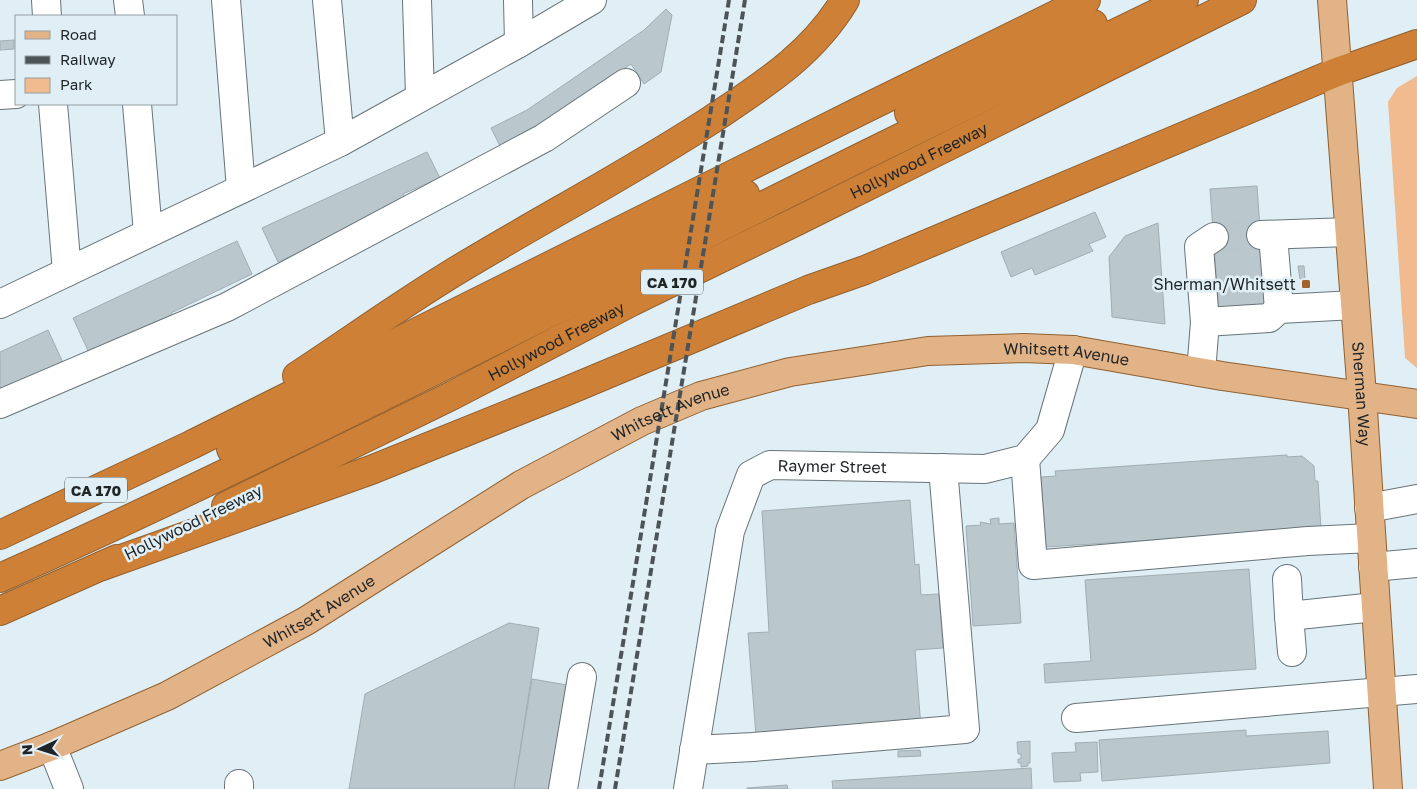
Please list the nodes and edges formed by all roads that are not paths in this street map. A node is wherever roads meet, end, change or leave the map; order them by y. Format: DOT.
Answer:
graph roads {
  1 [pos="46,0"];
  2 [pos="128,0"];
  3 [pos="226,0"];
  4 [pos="327,0"];
  5 [pos="417,0"];
  6 [pos="518,0"];
  7 [pos="592,0"];
  8 [pos="845,0"];
  9 [pos="1077,0"];
  10 [pos="1086,0"];
  11 [pos="1142,0"];
  12 [pos="1184,0"];
  13 [pos="1242,0"];
  14 [pos="1332,0"];
  15 [pos="47,15"];
  16 [pos="130,15"];
  17 [pos="1053,16"];
  18 [pos="519,43"];
  19 [pos="1417,44"];
  20 [pos="1337,72"];
  21 [pos="626,83"];
  22 [pos="15,94"];
  23 [pos="0,95"];
  24 [pos="420,96"];
  25 [pos="53,105"];
  26 [pos="137,105"];
  27 [pos="340,142"];
  28 [pos="241,189"];
  29 [pos="1349,232"];
  30 [pos="148,233"];
  31 [pos="1214,237"];
  32 [pos="67,272"];
  33 [pos="0,304"];
  34 [pos="1355,305"];
  35 [pos="1279,309"];
  36 [pos="1205,322"];
  37 [pos="1073,350"];
  38 [pos="1201,372"];
  39 [pos="1362,395"];
  40 [pos="0,404"];
  41 [pos="1417,404"];
  42 [pos="192,445"];
  43 [pos="1025,459"];
  44 [pos="944,468"];
  45 [pos="1417,499"];
  46 [pos="1369,508"];
  47 [pos="0,535"];
  48 [pos="1371,538"];
  49 [pos="0,558"];
  50 [pos="1417,563"];
  51 [pos="102,566"];
  52 [pos="1373,567"];
  53 [pos="0,578"];
  54 [pos="1287,579"];
  55 [pos="1376,607"];
  56 [pos="0,611"];
  57 [pos="1289,616"];
  58 [pos="1292,652"];
  59 [pos="582,677"];
  60 [pos="1417,689"];
  61 [pos="1381,692"];
  62 [pos="1076,718"];
  63 [pos="52,746"];
  64 [pos="694,750"];
  65 [pos="0,766"];
  66 [pos="69,789"];
  67 [pos="563,789"];
  68 [pos="688,789"];
  69 [pos="1388,789"];
  1 -- 15 [label="street"];
  2 -- 16 [label="street"];
  3 -- 28 [label="street"];
  4 -- 27 [label="street"];
  5 -- 24 [label="street"];
  6 -- 18 [label="street"];
  7 -- 18 [label="street"];
  8 -- 42 [label="highway"];
  9 -- 17 [label="highway"];
  10 -- 17 [label="highway, CA 170"];
  11 -- 49 [label="highway"];
  12 -- 53 [label="highway"];
  13 -- 51 [label="highway, Hollywood Freeway / CA 170"];
  14 -- 20 [label="main road, Sherman Way"];
  17 -- 42 [label="highway, CA 170"];
  18 -- 24 [label="street"];
  19 -- 20 [label="highway"];
  20 -- 29 [label="main road, Sherman Way"];
  20 -- 51 [label="highway"];
  21 -- 40 [label="street"];
  22 -- 23 [label="street"];
  24 -- 27 [label="street"];
  25 -- 32 [label="street"];
  26 -- 30 [label="street"];
  27 -- 28 [label="street"];
  28 -- 30 [label="street"];
  29 -- 34 [label="main road, Sherman Way"];
  29 -- 35 [label="street"];
  30 -- 32 [label="street"];
  31 -- 36 [label="street"];
  32 -- 33 [label="street"];
  34 -- 35 [label="street"];
  34 -- 39 [label="main road, Sherman Way"];
  35 -- 36 [label="street"];
  36 -- 38 [label="street"];
  37 -- 38 [label="main road, Whitsett Avenue"];
  37 -- 43 [label="street"];
  37 -- 63 [label="main road, Whitsett Avenue"];
  38 -- 39 [label="main road, Whitsett Avenue"];
  39 -- 41 [label="main road, Whitsett Avenue"];
  39 -- 46 [label="main road, Sherman Way"];
  42 -- 47 [label="highway, CA 170"];
  43 -- 44 [label="street, Raymer Street"];
  43 -- 48 [label="street"];
  44 -- 64 [label="street, Raymer Street"];
  44 -- 64 [label="street"];
  45 -- 46 [label="street"];
  46 -- 48 [label="main road, Sherman Way"];
  48 -- 52 [label="main road, Sherman Way"];
  50 -- 52 [label="street"];
  51 -- 56 [label="highway, Hollywood Freeway / CA 170"];
  52 -- 55 [label="main road, Sherman Way"];
  54 -- 57 [label="street"];
  55 -- 57 [label="street"];
  55 -- 61 [label="main road, Sherman Way"];
  57 -- 58 [label="street"];
  59 -- 67 [label="street"];
  60 -- 61 [label="street"];
  61 -- 62 [label="street"];
  61 -- 69 [label="main road, Sherman Way"];
  63 -- 65 [label="main road, Whitsett Avenue"];
  63 -- 66 [label="street"];
  64 -- 68 [label="street, Raymer Street"];
}
